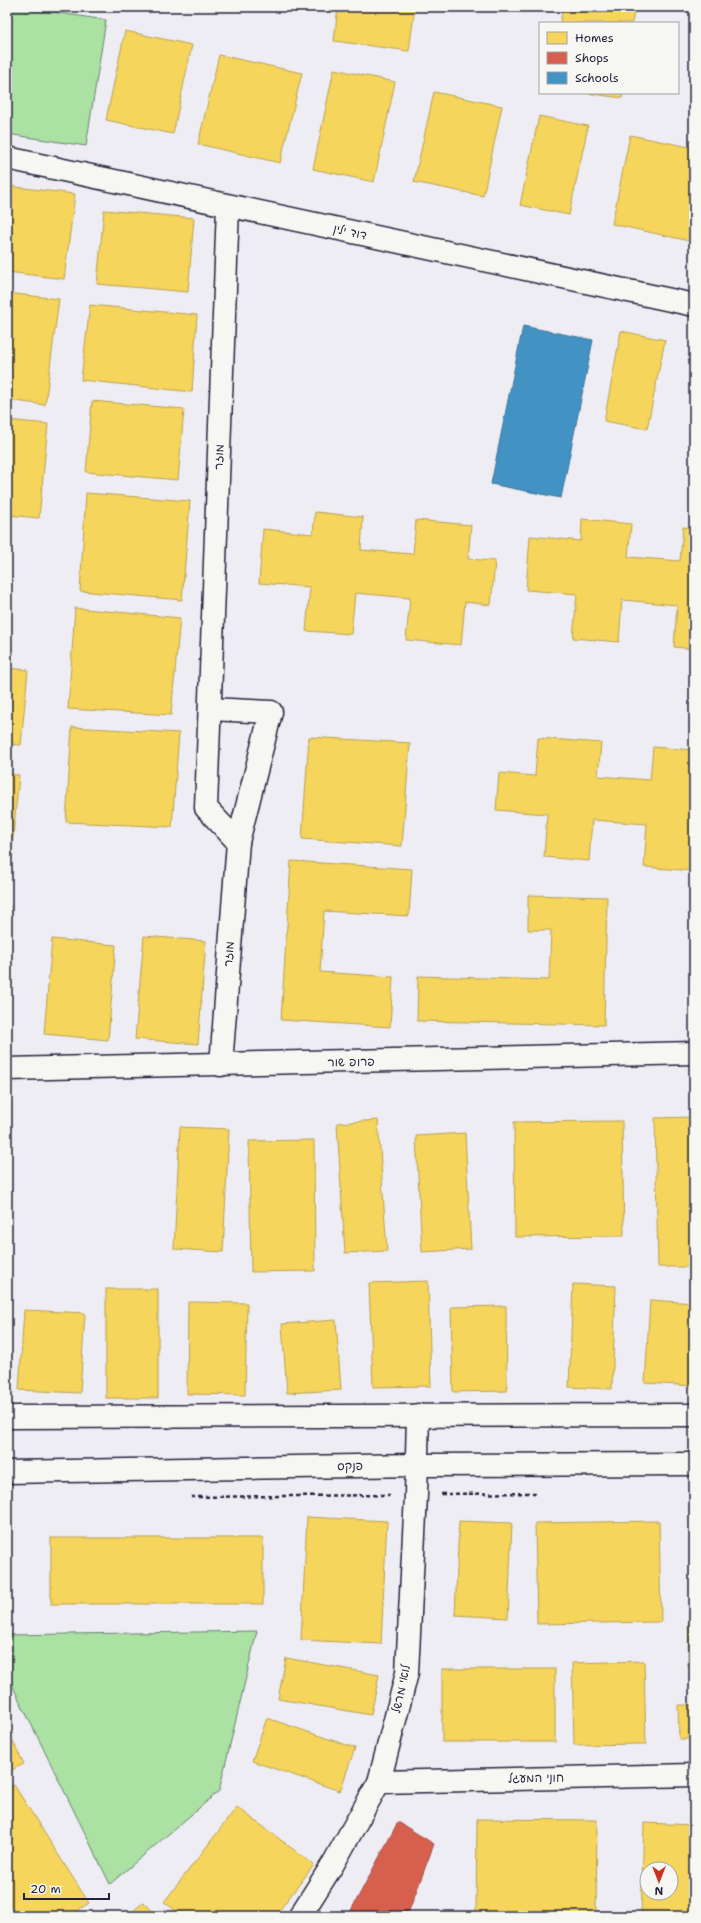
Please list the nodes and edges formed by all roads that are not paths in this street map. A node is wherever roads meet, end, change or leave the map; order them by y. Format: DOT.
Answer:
graph roads {
  1 [pos="7,158"];
  2 [pos="228,206"];
  3 [pos="694,305"];
  4 [pos="210,709"];
  5 [pos="238,842"];
  6 [pos="694,1053"];
  7 [pos="220,1065"];
  8 [pos="7,1069"];
  9 [pos="418,1415"];
  10 [pos="694,1415"];
  11 [pos="7,1417"];
  12 [pos="694,1464"];
  13 [pos="417,1465"];
  14 [pos="7,1472"];
  15 [pos="694,1774"];
  16 [pos="379,1782"];
  17 [pos="300,1916"];
  1 -- 2 [label="street, דוד ילין"];
  2 -- 3 [label="street, דוד ילין"];
  2 -- 4 [label="street, מוזר"];
  4 -- 5 [label="street, מוזר"];
  4 -- 5 [label="street, מוזר"];
  5 -- 7 [label="street, מוזר"];
  6 -- 7 [label="street, פרופ שור"];
  7 -- 8 [label="street, פרופ שור"];
  9 -- 10 [label="street"];
  9 -- 11 [label="street"];
  9 -- 13 [label="street, לואי מרשל"];
  12 -- 13 [label="street, פנקס"];
  13 -- 14 [label="street, פנקס"];
  13 -- 16 [label="street, לואי מרשל"];
  15 -- 16 [label="street, חוני המעגל"];
  16 -- 17 [label="street, לואי מרשל"];
}
